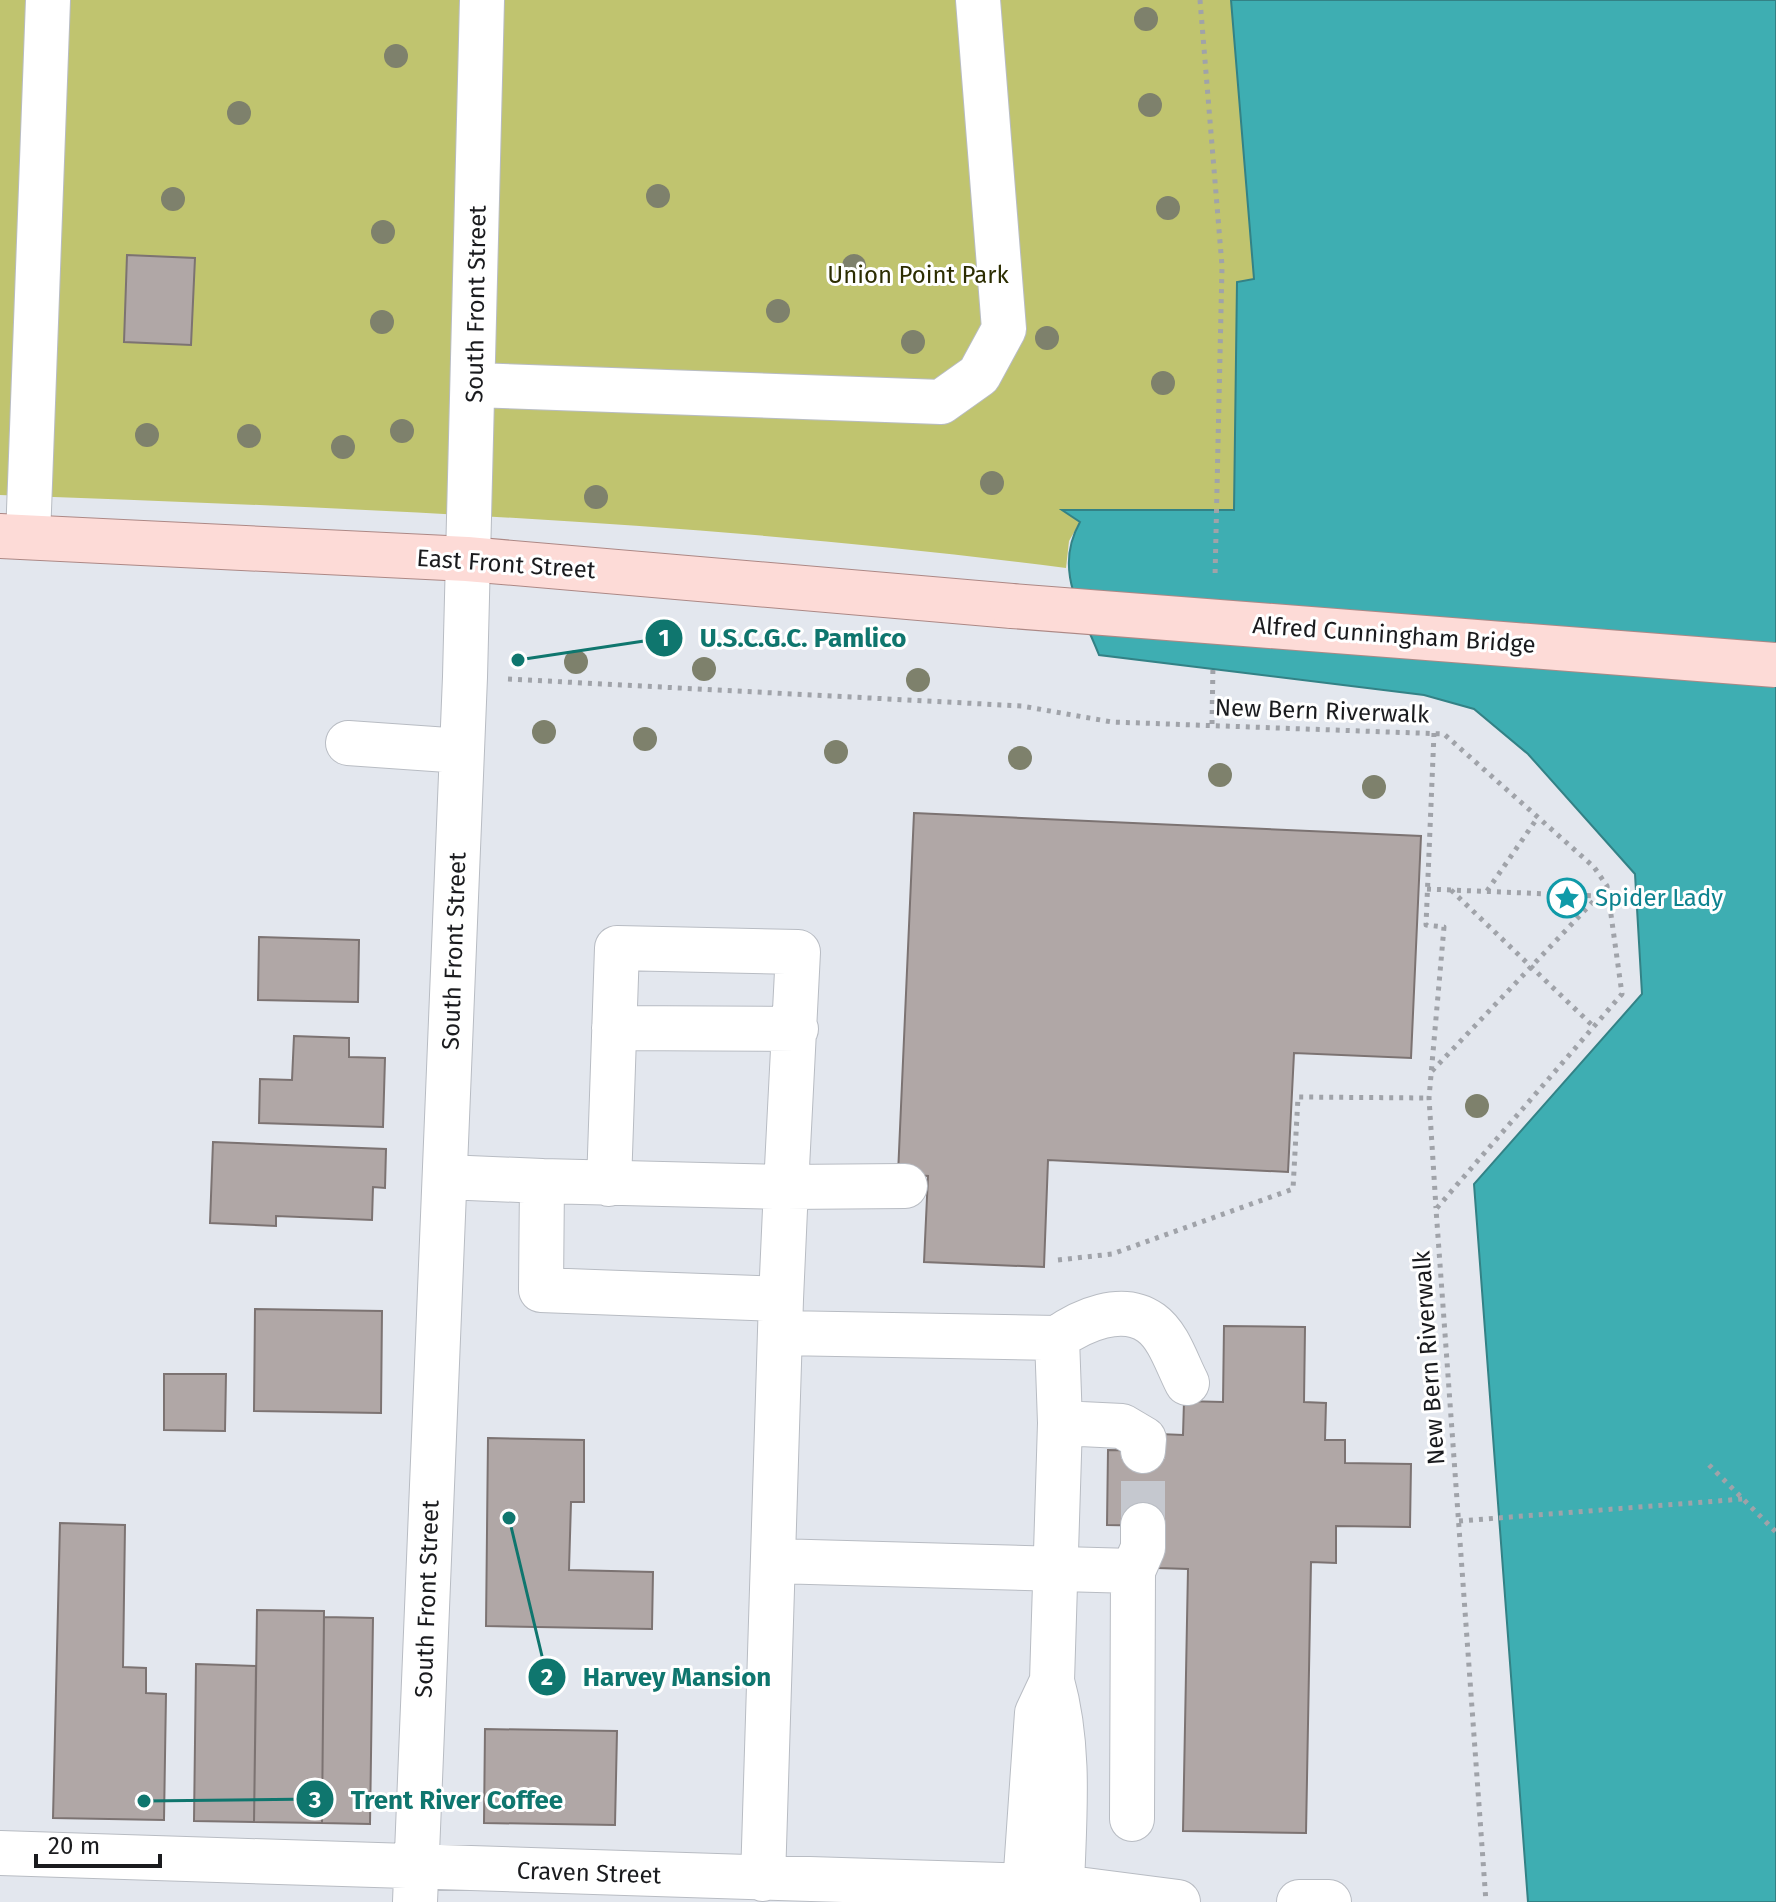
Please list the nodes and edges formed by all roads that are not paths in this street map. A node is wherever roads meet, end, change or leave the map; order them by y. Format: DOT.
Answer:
graph roads {
  1 [pos="48,0"];
  2 [pos="482,0"];
  3 [pos="978,0"];
  4 [pos="474,385"];
  5 [pos="14,536"];
  6 [pos="467,559"];
  7 [pos="1012,606"];
  8 [pos="1776,665"];
  9 [pos="348,743"];
  10 [pos="462,751"];
  11 [pos="614,1028"];
  12 [pos="796,1029"];
  13 [pos="445,1177"];
  14 [pos="542,1181"];
  15 [pos="609,1184"];
  16 [pos="905,1186"];
  17 [pos="786,1187"];
  18 [pos="781,1316"];
  19 [pos="1057,1338"];
  20 [pos="1187,1383"];
  21 [pos="1060,1423"];
  22 [pos="1143,1451"];
  23 [pos="1143,1525"];
  24 [pos="774,1561"];
  25 [pos="1056,1568"];
  26 [pos="1133,1571"];
  27 [pos="1132,1819"];
  28 [pos="0,1853"];
  29 [pos="763,1879"];
  30 [pos="416,1885"];
  31 [pos="1042,1890"];
  32 [pos="1178,1902"];
  33 [pos="1299,1902"];
  34 [pos="1329,1902"];
  1 -- 5 [label="street"];
  2 -- 4 [label="street, South Front Street"];
  3 -- 4 [label="street"];
  4 -- 6 [label="street, South Front Street"];
  5 -- 6 [label="main road, East Front Street"];
  6 -- 7 [label="main road, East Front Street"];
  6 -- 10 [label="street, South Front Street"];
  7 -- 8 [label="main road, Alfred Cunningham Bridge, bridge"];
  9 -- 10 [label="street"];
  10 -- 13 [label="street, South Front Street"];
  11 -- 12 [label="street"];
  11 -- 12 [label="street"];
  11 -- 15 [label="street"];
  12 -- 17 [label="street"];
  13 -- 14 [label="street"];
  13 -- 30 [label="street, South Front Street"];
  14 -- 15 [label="street"];
  14 -- 18 [label="street"];
  15 -- 17 [label="street"];
  16 -- 17 [label="street"];
  17 -- 18 [label="street"];
  18 -- 19 [label="street"];
  18 -- 24 [label="street"];
  19 -- 20 [label="street"];
  19 -- 21 [label="street"];
  21 -- 22 [label="street"];
  21 -- 25 [label="street"];
  23 -- 26 [label="street"];
  24 -- 25 [label="street"];
  24 -- 29 [label="street"];
  25 -- 26 [label="street"];
  25 -- 31 [label="street"];
  26 -- 27 [label="street"];
  28 -- 30 [label="street, Craven Street"];
  29 -- 30 [label="street, Craven Street"];
  29 -- 31 [label="street, Craven Street"];
  31 -- 32 [label="street, Craven Street"];
  33 -- 34 [label="street"];
}
